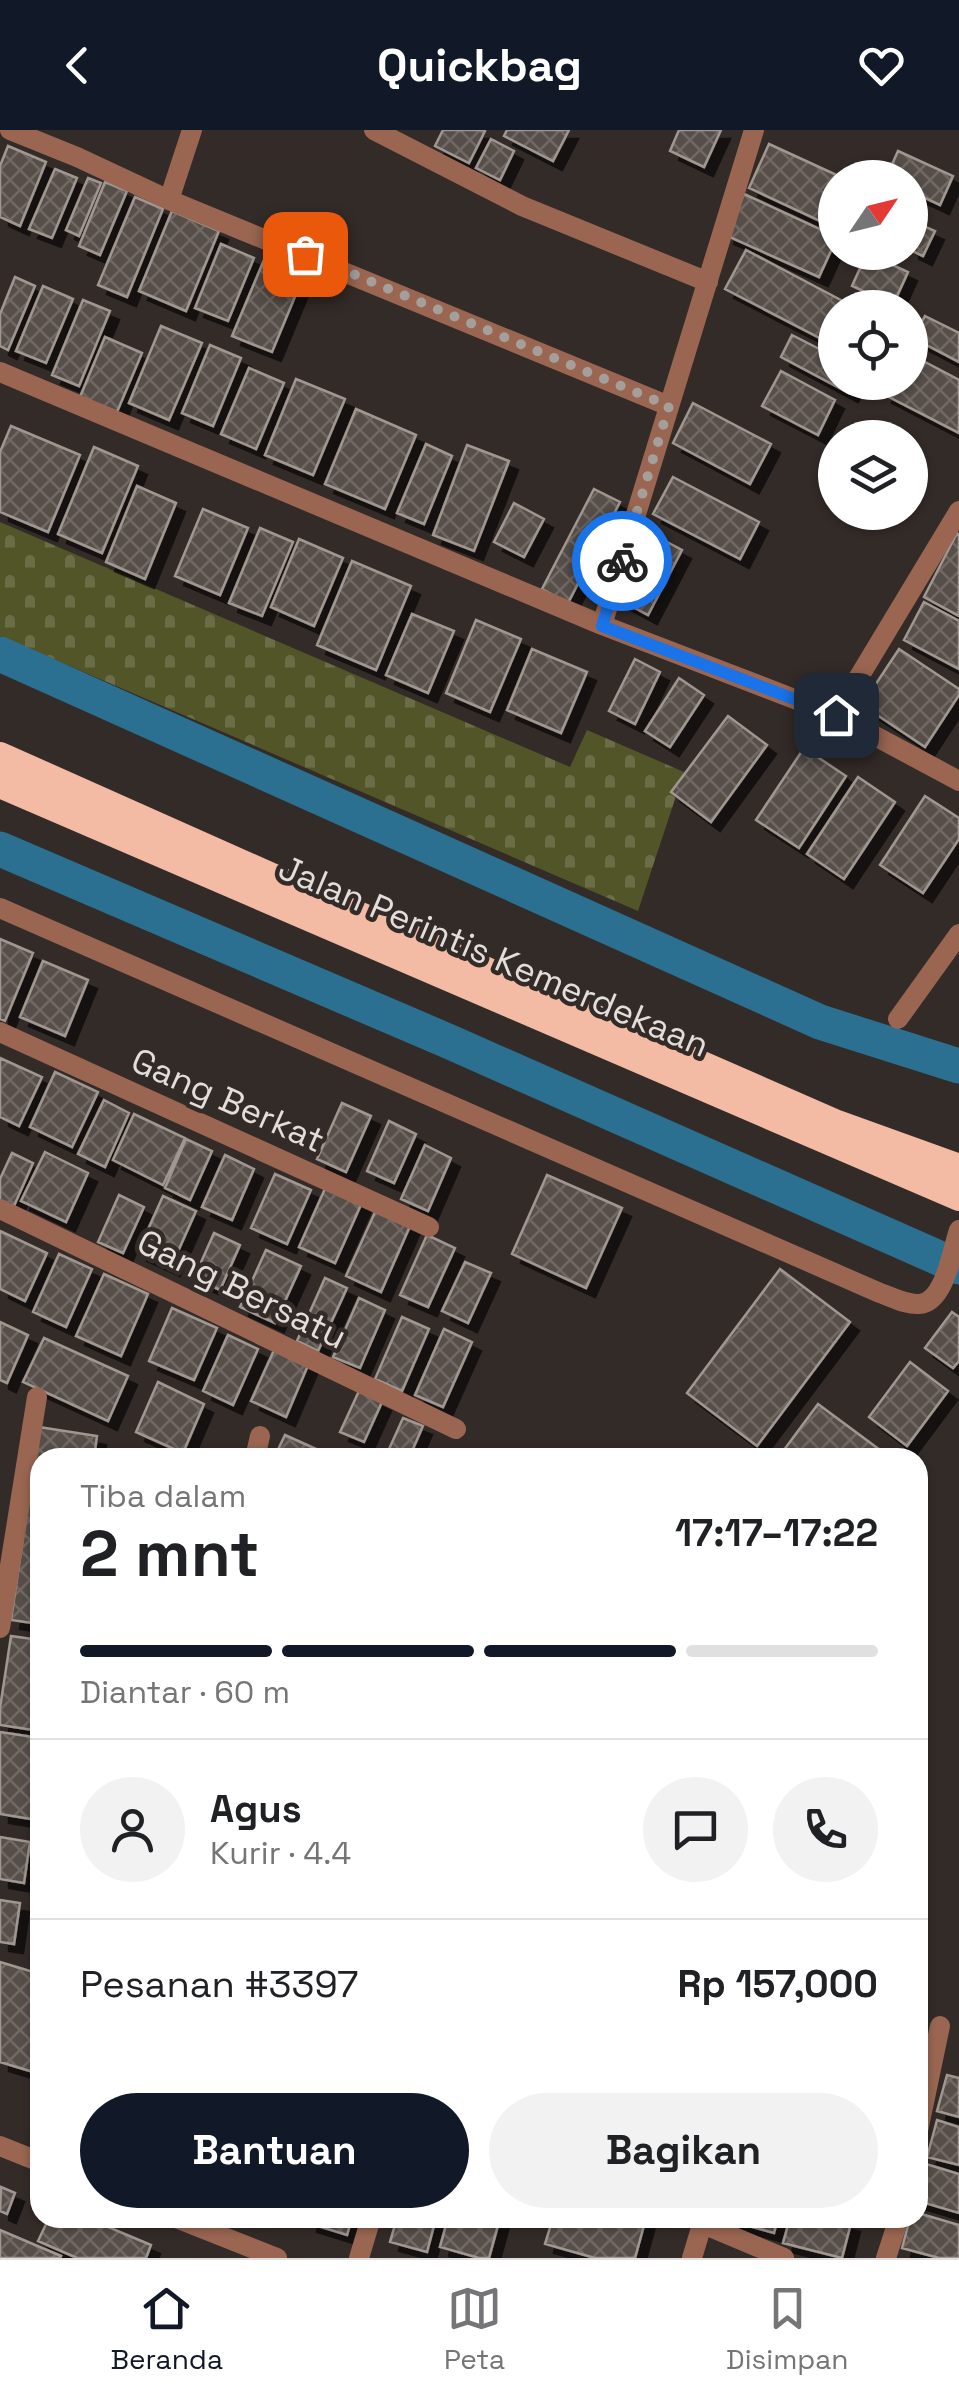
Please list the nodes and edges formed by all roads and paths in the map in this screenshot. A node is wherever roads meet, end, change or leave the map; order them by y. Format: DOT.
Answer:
graph roads {
  1 [pos="10,130"];
  2 [pos="192,130"];
  3 [pos="374,130"];
  4 [pos="754,130"];
  5 [pos="169,200"];
  6 [pos="708,282"];
  7 [pos="0,372"];
  8 [pos="669,406"];
  9 [pos="959,511"];
  10 [pos="602,626"];
  11 [pos="836,715"];
  12 [pos="0,756"];
  13 [pos="959,781"];
  14 [pos="0,784"];
  15 [pos="0,908"];
  16 [pos="959,934"];
  17 [pos="898,1019"];
  18 [pos="0,1032"];
  19 [pos="959,1168"];
  20 [pos="959,1197"];
  21 [pos="0,1209"];
  22 [pos="429,1227"];
  23 [pos="959,1231"];
  24 [pos="37,1397"];
  25 [pos="456,1429"];
  26 [pos="260,1436"];
  27 [pos="257,1448"];
  28 [pos="4,1580"];
  29 [pos="0,1628"];
  30 [pos="940,2026"];
  31 [pos="928,2083"];
  32 [pos="0,2146"];
  33 [pos="30,2158"];
  34 [pos="201,2228"];
  35 [pos="368,2228"];
  36 [pos="702,2228"];
  37 [pos="719,2228"];
  38 [pos="896,2228"];
  39 [pos="277,2258"];
  40 [pos="359,2258"];
  41 [pos="692,2258"];
  42 [pos="784,2258"];
  43 [pos="886,2258"];
  1 -- 5 [label="street"];
  2 -- 5 [label="street"];
  3 -- 6 [label="street"];
  4 -- 6 [label="street"];
  5 -- 8 [label="street"];
  6 -- 8 [label="street"];
  7 -- 10 [label="street"];
  8 -- 10 [label="street"];
  9 -- 11 [label="street"];
  10 -- 11 [label="street"];
  11 -- 13 [label="street"];
  12 -- 19 [label="highway, Jalan Perintis Kemerdekaan"];
  14 -- 20 [label="highway, Jalan Perintis Kemerdekaan"];
  15 -- 23 [label="street"];
  16 -- 17 [label="street"];
  18 -- 22 [label="street, Gang Berkat"];
  21 -- 25 [label="street, Gang Bersatu"];
  24 -- 28 [label="street"];
  26 -- 27 [label="street"];
  28 -- 29 [label="street"];
  30 -- 31 [label="street"];
  32 -- 33 [label="street"];
  34 -- 39 [label="street"];
  35 -- 40 [label="street"];
  36 -- 41 [label="street"];
  37 -- 42 [label="street"];
  38 -- 43 [label="street"];
}
